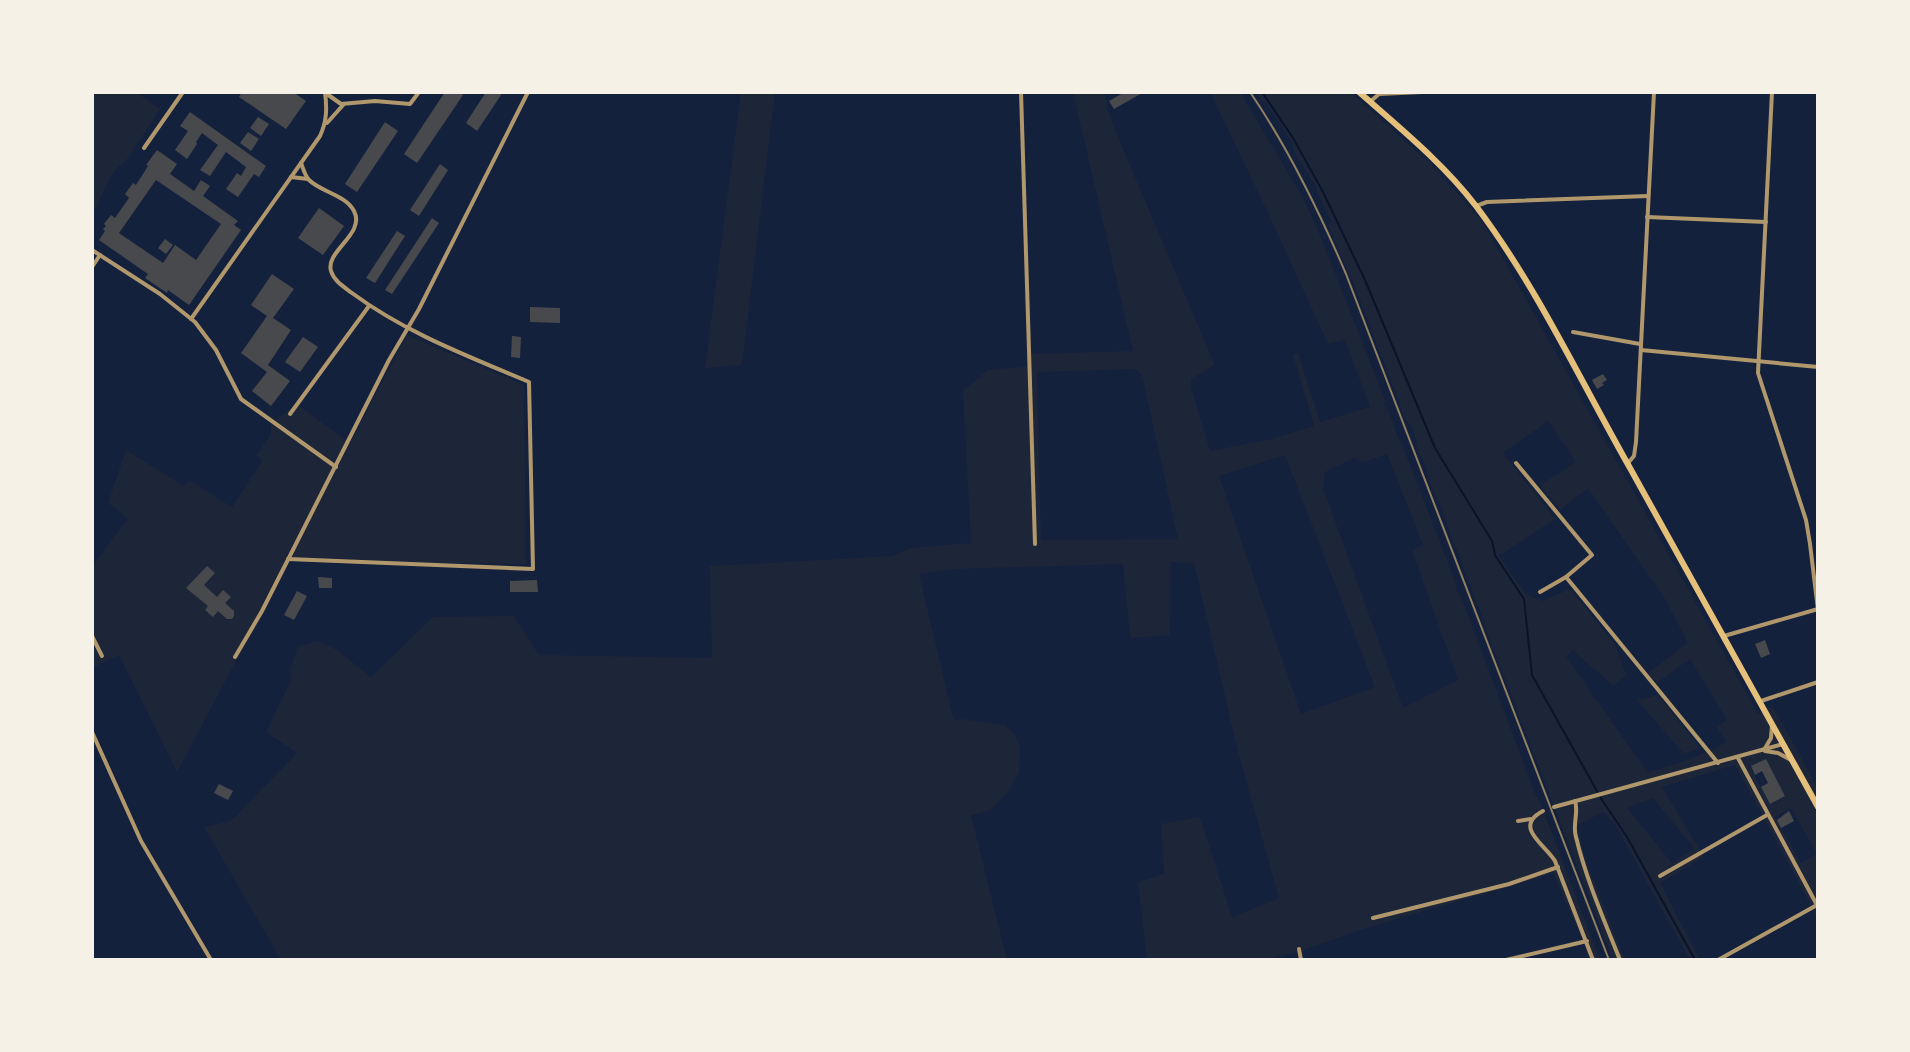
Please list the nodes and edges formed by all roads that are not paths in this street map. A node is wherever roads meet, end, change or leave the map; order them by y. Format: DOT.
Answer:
graph roads {
  1 [pos="183,92"];
  2 [pos="325,92"];
  3 [pos="419,92"];
  4 [pos="528,92"];
  5 [pos="1021,92"];
  6 [pos="1359,92"];
  7 [pos="1422,92"];
  8 [pos="1654,92"];
  9 [pos="1772,92"];
  10 [pos="1370,102"];
  11 [pos="344,104"];
  12 [pos="325,126"];
  13 [pos="144,148"];
  14 [pos="301,163"];
  15 [pos="290,177"];
  16 [pos="308,179"];
  17 [pos="1648,196"];
  18 [pos="1476,206"];
  19 [pos="1647,217"];
  20 [pos="1766,222"];
  21 [pos="92,250"];
  22 [pos="100,255"];
  23 [pos="92,267"];
  24 [pos="369,306"];
  25 [pos="191,319"];
  26 [pos="407,329"];
  27 [pos="1573,332"];
  28 [pos="1640,347"];
  29 [pos="1758,361"];
  30 [pos="1818,367"];
  31 [pos="290,414"];
  32 [pos="1516,463"];
  33 [pos="1627,464"];
  34 [pos="336,467"];
  35 [pos="1035,544"];
  36 [pos="288,559"];
  37 [pos="1566,577"];
  38 [pos="1540,592"];
  39 [pos="1818,609"];
  40 [pos="92,636"];
  41 [pos="1724,636"];
  42 [pos="102,656"];
  43 [pos="235,657"];
  44 [pos="1818,682"];
  45 [pos="1761,701"];
  46 [pos="1772,722"];
  47 [pos="92,732"];
  48 [pos="1783,744"];
  49 [pos="1763,751"];
  50 [pos="1738,758"];
  51 [pos="1792,760"];
  52 [pos="1718,763"];
  53 [pos="1575,801"];
  54 [pos="1554,807"];
  55 [pos="1818,807"];
  56 [pos="1543,811"];
  57 [pos="1767,815"];
  58 [pos="1533,819"];
  59 [pos="1518,821"];
  60 [pos="1558,867"];
  61 [pos="1660,876"];
  62 [pos="1818,906"];
  63 [pos="1373,918"];
  64 [pos="1587,941"];
  65 [pos="1299,949"];
  66 [pos="211,960"];
  67 [pos="1301,960"];
  68 [pos="1506,960"];
  69 [pos="1593,960"];
  70 [pos="1620,960"];
  71 [pos="1718,960"];
  1 -- 13 [label="street"];
  2 -- 11 [label="street"];
  2 -- 12 [label="street"];
  3 -- 11 [label="street"];
  4 -- 26 [label="street"];
  5 -- 35 [label="street"];
  6 -- 10 [label="main road"];
  7 -- 10 [label="street"];
  8 -- 17 [label="street"];
  9 -- 20 [label="street"];
  10 -- 18 [label="main road"];
  11 -- 12 [label="street"];
  12 -- 14 [label="street"];
  14 -- 15 [label="street"];
  14 -- 16 [label="street"];
  15 -- 16 [label="street"];
  15 -- 25 [label="street"];
  16 -- 24 [label="street"];
  17 -- 18 [label="street"];
  17 -- 19 [label="street"];
  18 -- 33 [label="main road"];
  19 -- 20 [label="street"];
  19 -- 28 [label="street"];
  20 -- 29 [label="street"];
  21 -- 22 [label="street"];
  22 -- 23 [label="street"];
  22 -- 25 [label="street"];
  24 -- 26 [label="street"];
  24 -- 31 [label="street"];
  25 -- 34 [label="street"];
  26 -- 34 [label="street"];
  26 -- 36 [label="street"];
  27 -- 28 [label="street"];
  28 -- 29 [label="street"];
  28 -- 33 [label="street"];
  29 -- 30 [label="street"];
  29 -- 39 [label="street"];
  32 -- 37 [label="street"];
  33 -- 41 [label="main road"];
  34 -- 36 [label="street"];
  36 -- 43 [label="street"];
  37 -- 38 [label="street"];
  37 -- 52 [label="street"];
  39 -- 41 [label="street"];
  40 -- 42 [label="street"];
  41 -- 45 [label="main road"];
  44 -- 45 [label="street"];
  45 -- 46 [label="main road"];
  46 -- 48 [label="main road"];
  46 -- 49 [label="street"];
  47 -- 66 [label="street"];
  48 -- 49 [label="street"];
  48 -- 51 [label="main road"];
  49 -- 50 [label="street"];
  49 -- 51 [label="street"];
  50 -- 52 [label="street"];
  50 -- 57 [label="street"];
  51 -- 55 [label="main road"];
  52 -- 53 [label="street"];
  53 -- 54 [label="street"];
  53 -- 70 [label="street"];
  56 -- 58 [label="street"];
  57 -- 61 [label="street"];
  57 -- 62 [label="street"];
  58 -- 59 [label="street"];
  58 -- 60 [label="street"];
  60 -- 63 [label="street"];
  60 -- 64 [label="street"];
  62 -- 71 [label="street"];
  64 -- 68 [label="street"];
  64 -- 69 [label="street"];
  65 -- 67 [label="street"];
}
